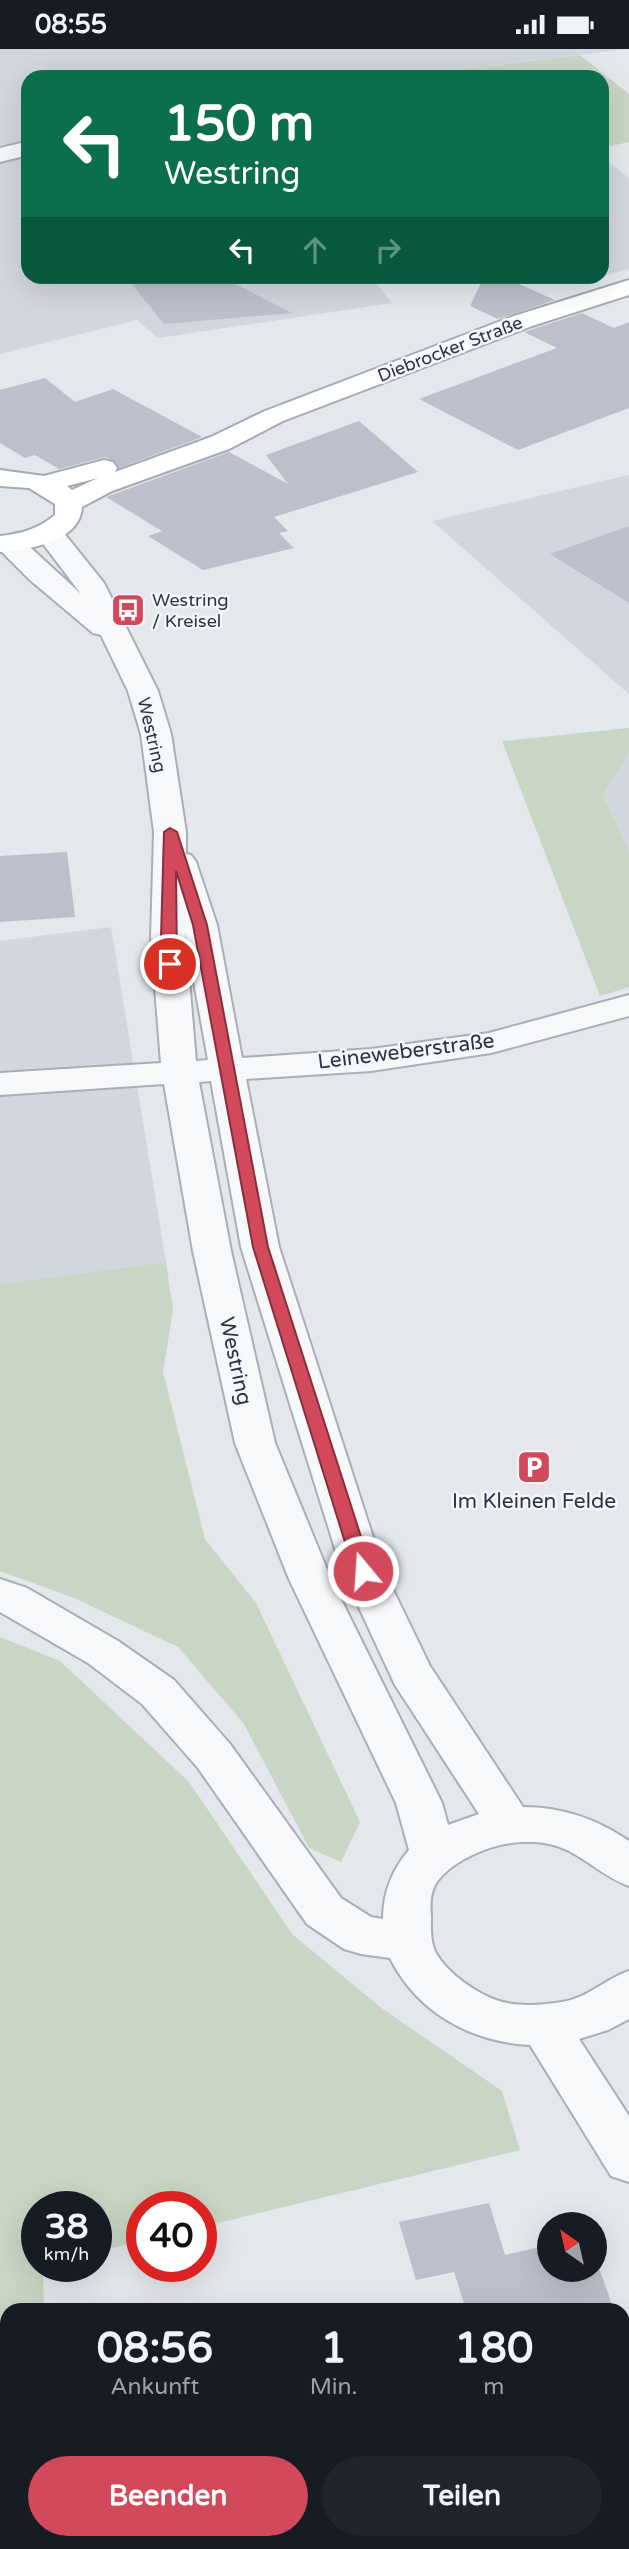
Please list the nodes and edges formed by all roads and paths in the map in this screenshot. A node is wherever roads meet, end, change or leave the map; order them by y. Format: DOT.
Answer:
graph roads {
  1 [pos="629,287"];
  2 [pos="274,416"];
  3 [pos="0,478"];
  4 [pos="43,484"];
  5 [pos="69,503"];
  6 [pos="49,533"];
  7 [pos="5,544"];
  8 [pos="120,642"];
  9 [pos="170,832"];
  10 [pos="629,1005"];
  11 [pos="227,1068"];
  12 [pos="179,1070"];
  13 [pos="0,1084"];
  14 [pos="0,1595"];
  15 [pos="510,1824"];
  16 [pos="434,1856"];
  17 [pos="629,1867"];
  18 [pos="407,1941"];
  19 [pos="625,2005"];
  20 [pos="545,2027"];
  21 [pos="629,2160"];
  1 -- 2 [label="main road, Diebrocker Straße"];
  2 -- 4 [label="main road, Diebrocker Straße"];
  2 -- 5 [label="main road, Diebrocker Straße"];
  3 -- 4 [label="main road"];
  4 -- 5 [label="main road"];
  5 -- 6 [label="main road"];
  6 -- 7 [label="main road"];
  6 -- 8 [label="street, Westring"];
  7 -- 8 [label="street, Westring"];
  8 -- 9 [label="street, Westring"];
  9 -- 11 [label="street, Westring"];
  9 -- 12 [label="street, Westring"];
  10 -- 11 [label="street, Leineweberstraße"];
  11 -- 12 [label="street, Leineweberstraße"];
  11 -- 15 [label="street, Westring"];
  12 -- 13 [label="street, Leineweberstraße"];
  12 -- 16 [label="street, Westring"];
  14 -- 18 [label="street"];
  15 -- 16 [label="street"];
  15 -- 17 [label="street"];
  16 -- 18 [label="street"];
  18 -- 20 [label="street"];
  19 -- 20 [label="street"];
  20 -- 21 [label="street"];
}
